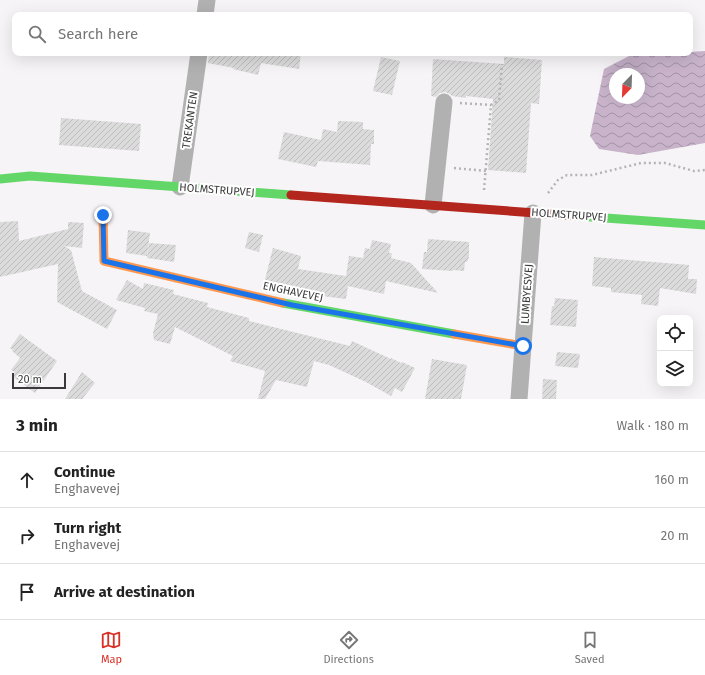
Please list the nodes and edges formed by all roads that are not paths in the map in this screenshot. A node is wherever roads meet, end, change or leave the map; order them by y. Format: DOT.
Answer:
graph roads {
  1 [pos="207,0"];
  2 [pos="205,12"];
  3 [pos="200,56"];
  4 [pos="444,102"];
  5 [pos="0,179"];
  6 [pos="180,187"];
  7 [pos="433,205"];
  8 [pos="533,213"];
  9 [pos="103,215"];
  10 [pos="705,225"];
  11 [pos="523,346"];
  12 [pos="518,399"];
  1 -- 2 [label="street"];
  3 -- 6 [label="street, TREKANTEN"];
  4 -- 7 [label="street"];
  5 -- 6 [label="street, HOLMSTRUPVEJ"];
  6 -- 7 [label="street, HOLMSTRUPVEJ"];
  7 -- 8 [label="street, HOLMSTRUPVEJ"];
  8 -- 10 [label="street, HOLMSTRUPVEJ"];
  8 -- 11 [label="street, LUMBYESVEJ"];
  9 -- 11 [label="street, ENGHAVEVEJ"];
  11 -- 12 [label="street, LUMBYESVEJ"];
}
